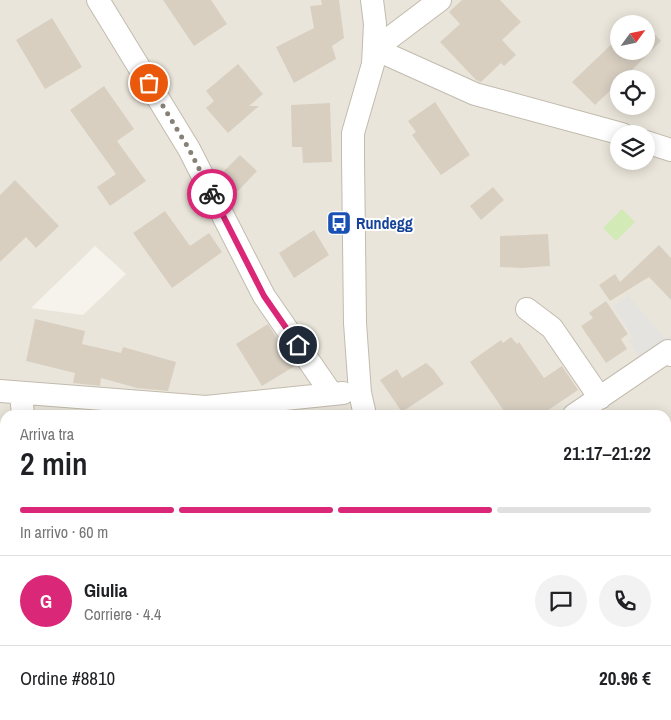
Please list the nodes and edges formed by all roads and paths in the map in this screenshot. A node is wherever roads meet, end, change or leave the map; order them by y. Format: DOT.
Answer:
graph roads {
  1 [pos="98,0"];
  2 [pos="372,0"];
  3 [pos="440,0"];
  4 [pos="375,49"];
  5 [pos="610,131"];
  6 [pos="655,145"];
  7 [pos="671,150"];
  8 [pos="527,309"];
  9 [pos="671,355"];
  10 [pos="331,393"];
  11 [pos="360,393"];
  12 [pos="600,398"];
  13 [pos="15,400"];
  14 [pos="364,410"];
  15 [pos="582,410"];
  1 -- 10 [label="street"];
  2 -- 4 [label="street"];
  3 -- 4 [label="street"];
  4 -- 5 [label="street"];
  4 -- 11 [label="street"];
  6 -- 7 [label="street"];
  8 -- 12 [label="street"];
  9 -- 12 [label="street"];
  10 -- 11 [label="street"];
  10 -- 13 [label="street"];
  11 -- 14 [label="street"];
  12 -- 15 [label="street"];
}
